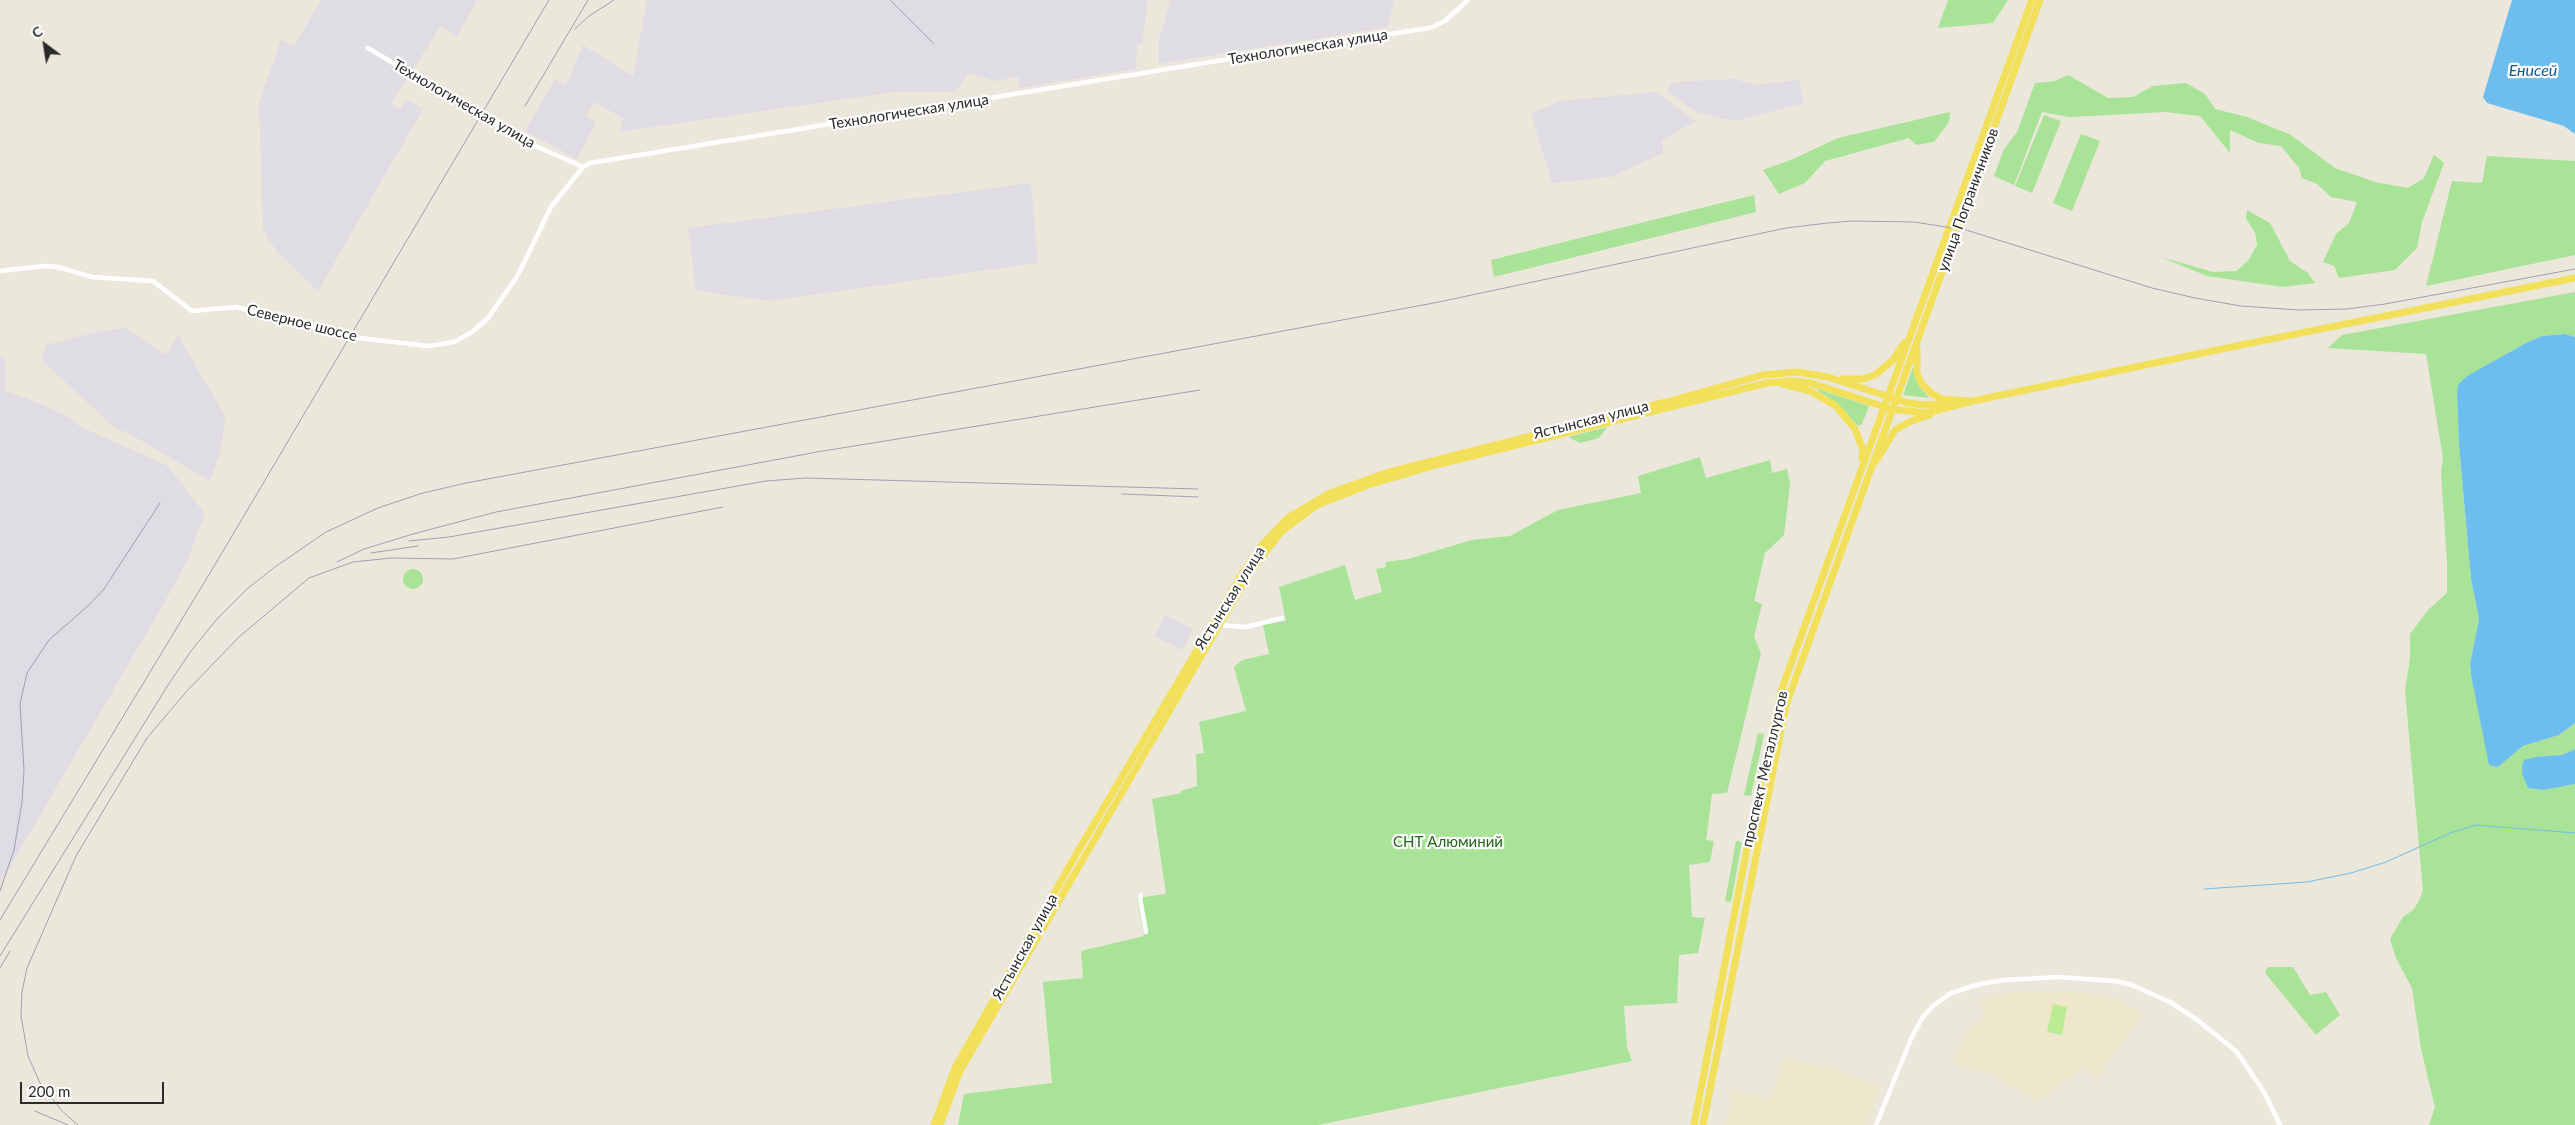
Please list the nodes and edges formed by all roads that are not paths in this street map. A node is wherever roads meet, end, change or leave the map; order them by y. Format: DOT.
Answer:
graph roads {
  1 [pos="1468,0"];
  2 [pos="2032,0"];
  3 [pos="2040,0"];
  4 [pos="368,48"];
  5 [pos="583,167"];
  6 [pos="0,271"];
  7 [pos="2575,278"];
  8 [pos="1912,332"];
  9 [pos="1917,341"];
  10 [pos="1828,377"];
  11 [pos="1767,383"];
  12 [pos="1887,397"];
  13 [pos="1895,399"];
  14 [pos="1973,401"];
  15 [pos="1883,406"];
  16 [pos="1891,409"];
  17 [pos="1862,465"];
  18 [pos="1871,468"];
  19 [pos="1282,618"];
  20 [pos="1219,625"];
  21 [pos="1141,894"];
  22 [pos="1146,932"];
  23 [pos="934,1125"];
  24 [pos="940,1125"];
  25 [pos="1694,1125"];
  26 [pos="1703,1125"];
  27 [pos="1876,1125"];
  28 [pos="2280,1125"];
  1 -- 5 [label="street, Технологическая улица"];
  2 -- 8 [label="main road, улица Пограничников"];
  3 -- 9 [label="main road, улица Пограничников"];
  4 -- 5 [label="street, Технологическая улица"];
  5 -- 6 [label="street, Северное шоссе"];
  7 -- 14 [label="main road"];
  8 -- 10 [label="main road"];
  8 -- 12 [label="main road, улица Пограничников"];
  9 -- 13 [label="main road, улица Пограничников"];
  9 -- 14 [label="main road"];
  10 -- 12 [label="main road, Ястынская улица"];
  10 -- 23 [label="main road, Ястынская улица"];
  11 -- 15 [label="main road, Ястынская улица"];
  11 -- 17 [label="main road"];
  11 -- 20 [label="main road, Ястынская улица"];
  12 -- 13 [label="main road, Ястынская улица"];
  12 -- 15 [label="main road, проспект Металлургов"];
  13 -- 14 [label="main road, Ястынская улица"];
  13 -- 16 [label="main road, проспект Металлургов"];
  14 -- 16 [label="main road, Ястынская улица"];
  14 -- 18 [label="main road"];
  15 -- 16 [label="main road, Ястынская улица"];
  15 -- 17 [label="main road, проспект Металлургов"];
  16 -- 18 [label="main road, проспект Металлургов"];
  17 -- 25 [label="main road, проспект Металлургов"];
  18 -- 26 [label="main road, проспект Металлургов"];
  19 -- 20 [label="street"];
  20 -- 24 [label="main road, Ястынская улица"];
  21 -- 22 [label="street"];
  27 -- 28 [label="street"];
}
